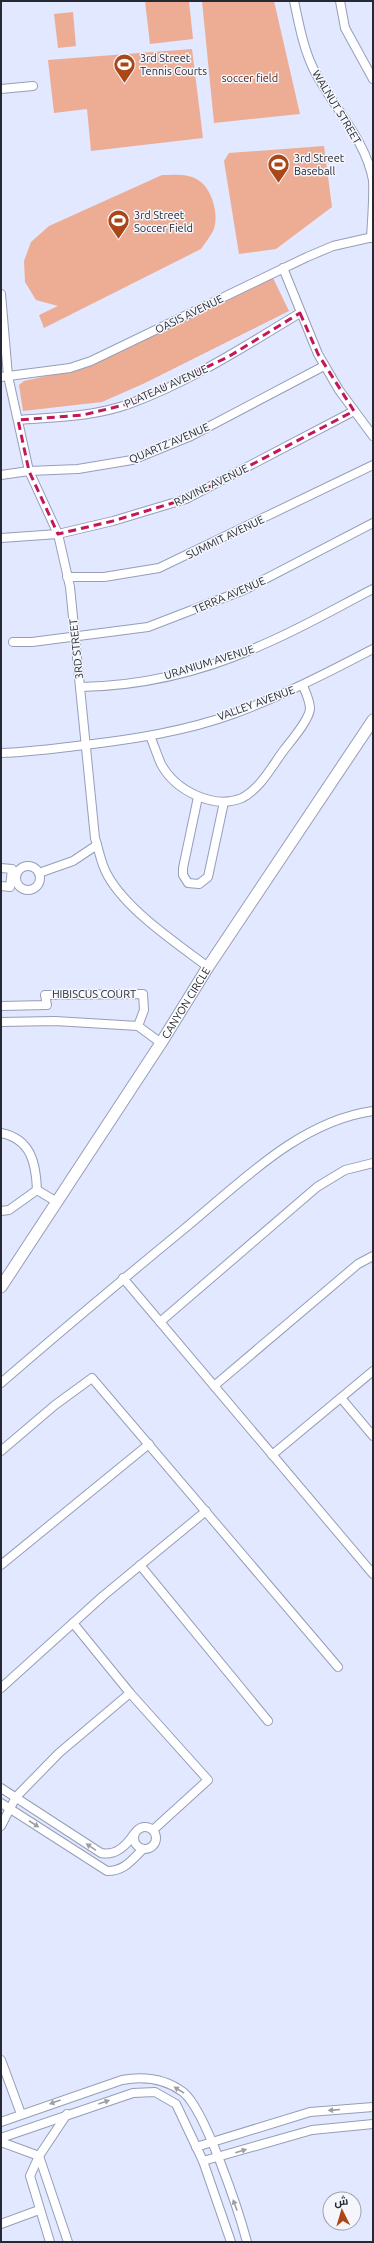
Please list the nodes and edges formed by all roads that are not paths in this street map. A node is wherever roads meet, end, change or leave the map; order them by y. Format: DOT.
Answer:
graph roads {
  1 [pos="294,1"];
  2 [pos="340,1"];
  3 [pos="373,79"];
  4 [pos="33,86"];
  5 [pos="1,89"];
  6 [pos="372,237"];
  7 [pos="283,268"];
  8 [pos="1,294"];
  9 [pos="300,313"];
  10 [pos="2,326"];
  11 [pos="324,366"];
  12 [pos="5,377"];
  13 [pos="354,411"];
  14 [pos="18,420"];
  15 [pos="373,436"];
  16 [pos="373,465"];
  17 [pos="29,472"];
  18 [pos="1,476"];
  19 [pos="373,523"];
  20 [pos="58,534"];
  21 [pos="1,538"];
  22 [pos="67,577"];
  23 [pos="373,589"];
  24 [pos="74,636"];
  25 [pos="13,642"];
  26 [pos="373,649"];
  27 [pos="303,686"];
  28 [pos="80,687"];
  29 [pos="373,720"];
  30 [pos="150,736"];
  31 [pos="86,745"];
  32 [pos="1,753"];
  33 [pos="198,797"];
  34 [pos="224,802"];
  35 [pos="97,845"];
  36 [pos="1,868"];
  37 [pos="40,873"];
  38 [pos="14,877"];
  39 [pos="1,886"];
  40 [pos="208,966"];
  41 [pos="1,1006"];
  42 [pos="1,1022"];
  43 [pos="138,1026"];
  44 [pos="161,1043"];
  45 [pos="373,1111"];
  46 [pos="1,1133"];
  47 [pos="373,1163"];
  48 [pos="36,1190"];
  49 [pos="57,1202"];
  50 [pos="1,1211"];
  51 [pos="373,1256"];
  52 [pos="123,1278"];
  53 [pos="1,1288"];
  54 [pos="160,1322"];
  55 [pos="373,1371"];
  56 [pos="1,1383"];
  57 [pos="214,1386"];
  58 [pos="341,1398"];
  59 [pos="373,1436"];
  60 [pos="149,1444"];
  61 [pos="1,1451"];
  62 [pos="272,1455"];
  63 [pos="206,1512"];
  64 [pos="1,1565"];
  65 [pos="140,1565"];
  66 [pos="373,1574"];
  67 [pos="73,1623"];
  68 [pos="338,1667"];
  69 [pos="1,1688"];
  70 [pos="130,1693"];
  71 [pos="268,1721"];
  72 [pos="1,1788"];
  73 [pos="16,1797"];
  74 [pos="1,1803"];
  75 [pos="10,1809"];
  76 [pos="1,1826"];
  77 [pos="153,1830"];
  78 [pos="134,1834"];
  79 [pos="143,1849"];
  80 [pos="1,2060"];
  81 [pos="373,2107"];
  82 [pos="21,2114"];
  83 [pos="67,2114"];
  84 [pos="1,2122"];
  85 [pos="373,2124"];
  86 [pos="1,2138"];
  87 [pos="1,2142"];
  88 [pos="212,2142"];
  89 [pos="196,2147"];
  90 [pos="39,2156"];
  91 [pos="218,2157"];
  92 [pos="203,2161"];
  93 [pos="39,2210"];
  94 [pos="1,2224"];
  95 [pos="50,2242"];
  96 [pos="68,2242"];
  97 [pos="231,2242"];
  98 [pos="247,2242"];
  1 -- 6 [label="street, WALNUT STREET"];
  2 -- 3 [label="street"];
  4 -- 5 [label="street"];
  6 -- 7 [label="street, OASIS AVENUE"];
  7 -- 9 [label="street"];
  7 -- 12 [label="street, OASIS AVENUE"];
  8 -- 10 [label="street, 3RD STREET"];
  9 -- 11 [label="street"];
  9 -- 14 [label="street, PLATEAU AVENUE"];
  10 -- 12 [label="street, 3RD STREET"];
  11 -- 13 [label="street"];
  11 -- 17 [label="street, QUARTZ AVENUE"];
  12 -- 14 [label="street, 3RD STREET"];
  13 -- 15 [label="street"];
  13 -- 20 [label="street, RAVINE AVENUE"];
  14 -- 17 [label="street, 3RD STREET"];
  16 -- 22 [label="street, SUMMIT AVENUE"];
  17 -- 18 [label="street, QUARTZ AVENUE"];
  17 -- 20 [label="street, 3RD STREET"];
  19 -- 24 [label="street, TERRA AVENUE"];
  20 -- 21 [label="street, RAVINE AVENUE"];
  20 -- 22 [label="street, 3RD STREET"];
  22 -- 24 [label="street, 3RD STREET"];
  23 -- 28 [label="street, URANIUM AVENUE"];
  24 -- 25 [label="street, TERRA AVENUE"];
  24 -- 28 [label="street, 3RD STREET"];
  26 -- 27 [label="street, VALLEY AVENUE"];
  27 -- 30 [label="street, VALLEY AVENUE"];
  27 -- 34 [label="street"];
  28 -- 31 [label="street, 3RD STREET"];
  29 -- 40 [label="main road, CANYON CIRCLE"];
  30 -- 31 [label="street, VALLEY AVENUE"];
  30 -- 33 [label="street"];
  31 -- 32 [label="street, VALLEY AVENUE"];
  31 -- 35 [label="street, 3RD STREET"];
  33 -- 34 [label="street"];
  33 -- 34 [label="street"];
  35 -- 37 [label="street"];
  35 -- 40 [label="street, 3RD STREET"];
  36 -- 38 [label="street"];
  37 -- 38 [label="street"];
  37 -- 38 [label="street"];
  38 -- 39 [label="street"];
  40 -- 44 [label="main road, CANYON CIRCLE"];
  41 -- 43 [label="street, HIBISCUS COURT"];
  42 -- 43 [label="street"];
  43 -- 44 [label="street"];
  44 -- 49 [label="main road, CANYON CIRCLE"];
  45 -- 52 [label="street"];
  46 -- 48 [label="street"];
  47 -- 54 [label="street"];
  48 -- 49 [label="street"];
  48 -- 50 [label="street"];
  49 -- 53 [label="main road, CANYON CIRCLE"];
  51 -- 57 [label="street"];
  52 -- 54 [label="street"];
  52 -- 56 [label="street"];
  54 -- 57 [label="street"];
  55 -- 58 [label="street"];
  57 -- 62 [label="street"];
  58 -- 59 [label="street"];
  58 -- 62 [label="street"];
  60 -- 61 [label="street"];
  60 -- 63 [label="street"];
  60 -- 64 [label="street"];
  62 -- 66 [label="street"];
  63 -- 65 [label="street"];
  63 -- 68 [label="street"];
  65 -- 67 [label="street"];
  65 -- 71 [label="street"];
  67 -- 69 [label="street"];
  67 -- 70 [label="street"];
  70 -- 73 [label="street"];
  70 -- 77 [label="street"];
  72 -- 73 [label="street"];
  73 -- 75 [label="street"];
  78 -- 73 [label="street, one-way"];
  74 -- 75 [label="street"];
  75 -- 76 [label="street"];
  75 -- 79 [label="street, one-way"];
  77 -- 78 [label="street"];
  77 -- 79 [label="street"];
  78 -- 79 [label="street"];
  80 -- 82 [label="street"];
  81 -- 88 [label="street, one-way"];
  82 -- 84 [label="street"];
  88 -- 82 [label="street, one-way"];
  83 -- 86 [label="street"];
  83 -- 89 [label="street, one-way"];
  83 -- 90 [label="street"];
  91 -- 85 [label="street, one-way"];
  87 -- 90 [label="street"];
  88 -- 89 [label="street"];
  88 -- 91 [label="street"];
  89 -- 92 [label="street"];
  90 -- 93 [label="street"];
  90 -- 96 [label="street"];
  91 -- 92 [label="street"];
  98 -- 91 [label="street, one-way"];
  92 -- 97 [label="street"];
  93 -- 94 [label="street"];
  93 -- 95 [label="street"];
}
